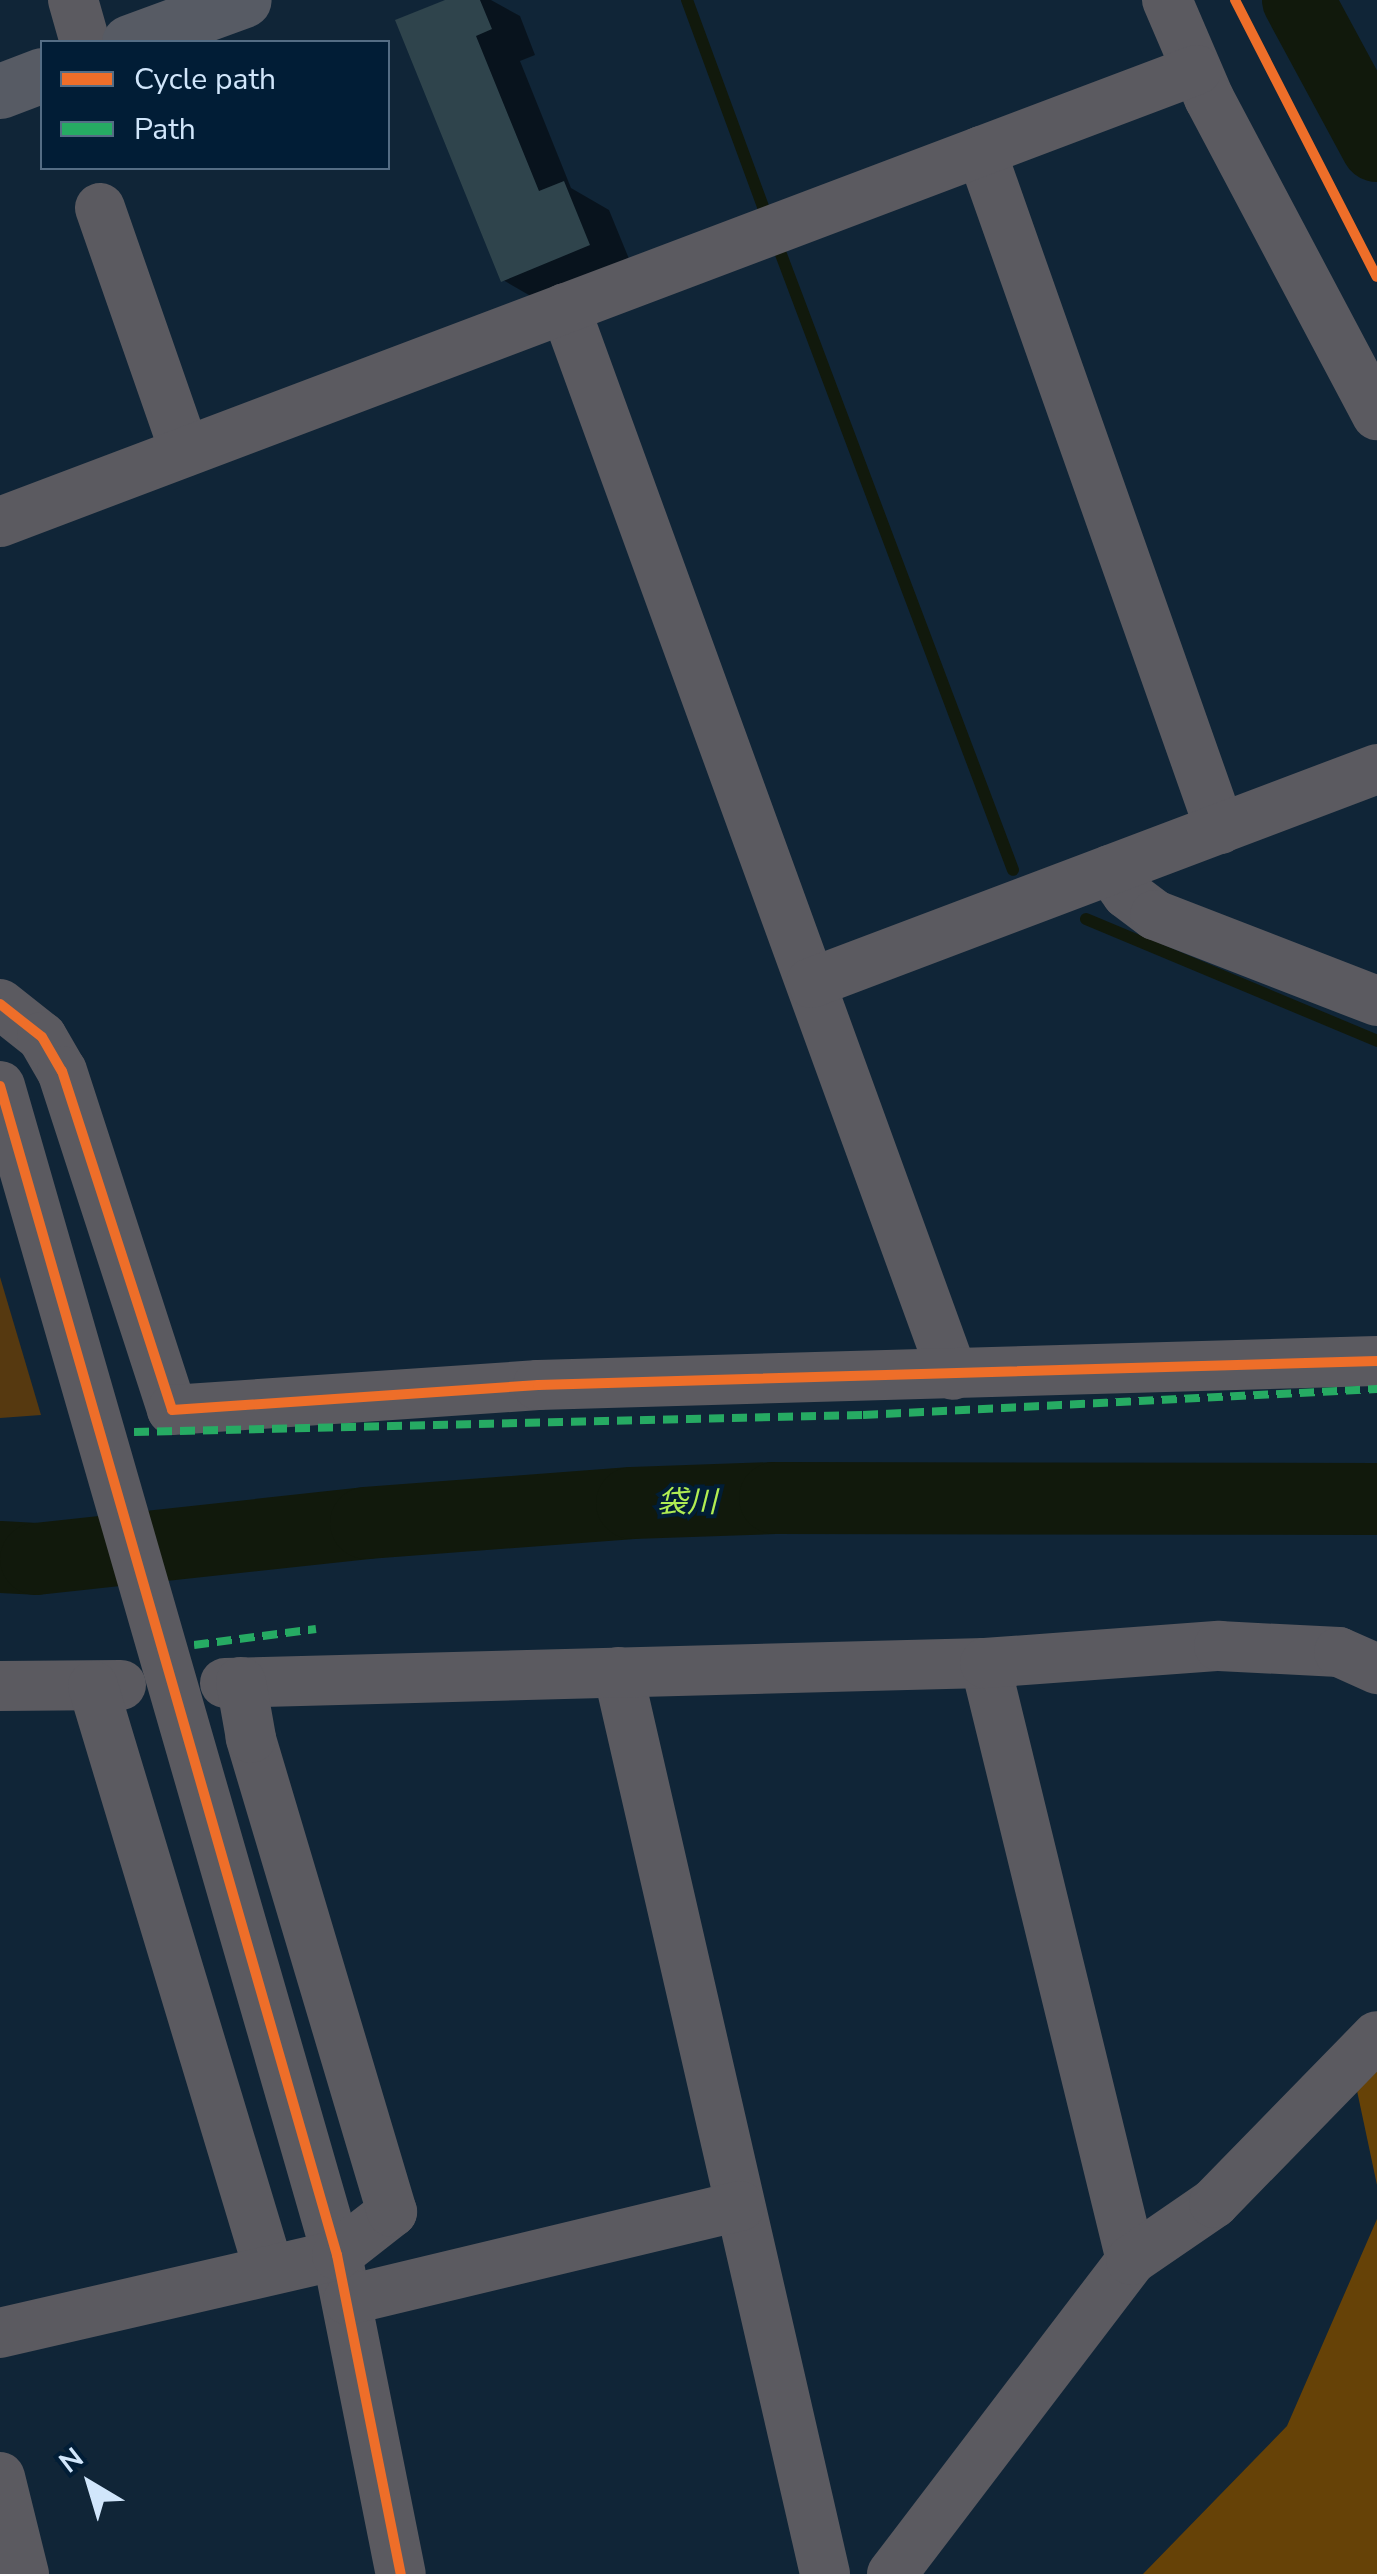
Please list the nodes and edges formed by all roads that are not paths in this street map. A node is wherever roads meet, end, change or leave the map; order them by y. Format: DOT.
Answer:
graph roads {
  1 [pos="73,0"];
  2 [pos="244,0"];
  3 [pos="1167,0"];
  4 [pos="84,40"];
  5 [pos="134,40"];
  6 [pos="1196,70"];
  7 [pos="40,76"];
  8 [pos="0,91"];
  9 [pos="981,150"];
  10 [pos="100,208"];
  11 [pos="565,308"];
  12 [pos="1377,415"];
  13 [pos="185,452"];
  14 [pos="0,522"];
  15 [pos="1377,769"];
  16 [pos="1220,828"];
  17 [pos="1110,870"];
  18 [pos="811,984"];
  19 [pos="1377,1001"];
  20 [pos="0,1004"];
  21 [pos="0,1086"];
  22 [pos="1377,1361"];
  23 [pos="953,1375"];
  24 [pos="985,1662"];
  25 [pos="1377,1669"];
  26 [pos="618,1672"];
  27 [pos="0,1686"];
  28 [pos="1377,2036"];
  29 [pos="740,2206"];
  30 [pos="1131,2260"];
  31 [pos="270,2270"];
  32 [pos="342,2277"];
  33 [pos="0,2333"];
  34 [pos="0,2478"];
  35 [pos="24,2574"];
  36 [pos="401,2574"];
  37 [pos="825,2574"];
  38 [pos="892,2574"];
  1 -- 4 [label="street"];
  2 -- 5 [label="main road"];
  3 -- 6 [label="street"];
  6 -- 9 [label="street"];
  6 -- 12 [label="street"];
  7 -- 8 [label="main road"];
  9 -- 11 [label="street"];
  9 -- 16 [label="street"];
  10 -- 13 [label="street"];
  11 -- 13 [label="street"];
  11 -- 18 [label="street"];
  13 -- 14 [label="street"];
  15 -- 16 [label="street"];
  16 -- 17 [label="street"];
  17 -- 18 [label="street"];
  17 -- 19 [label="street"];
  18 -- 23 [label="street"];
  20 -- 23 [label="street"];
  21 -- 32 [label="street"];
  22 -- 23 [label="street"];
  24 -- 25 [label="street"];
  24 -- 26 [label="street"];
  24 -- 30 [label="street"];
  26 -- 29 [label="street"];
  26 -- 32 [label="street"];
  27 -- 31 [label="street"];
  28 -- 30 [label="street"];
  29 -- 32 [label="street"];
  29 -- 37 [label="street"];
  30 -- 38 [label="street"];
  31 -- 32 [label="street"];
  31 -- 33 [label="street"];
  32 -- 36 [label="street"];
  34 -- 35 [label="street"];
}
